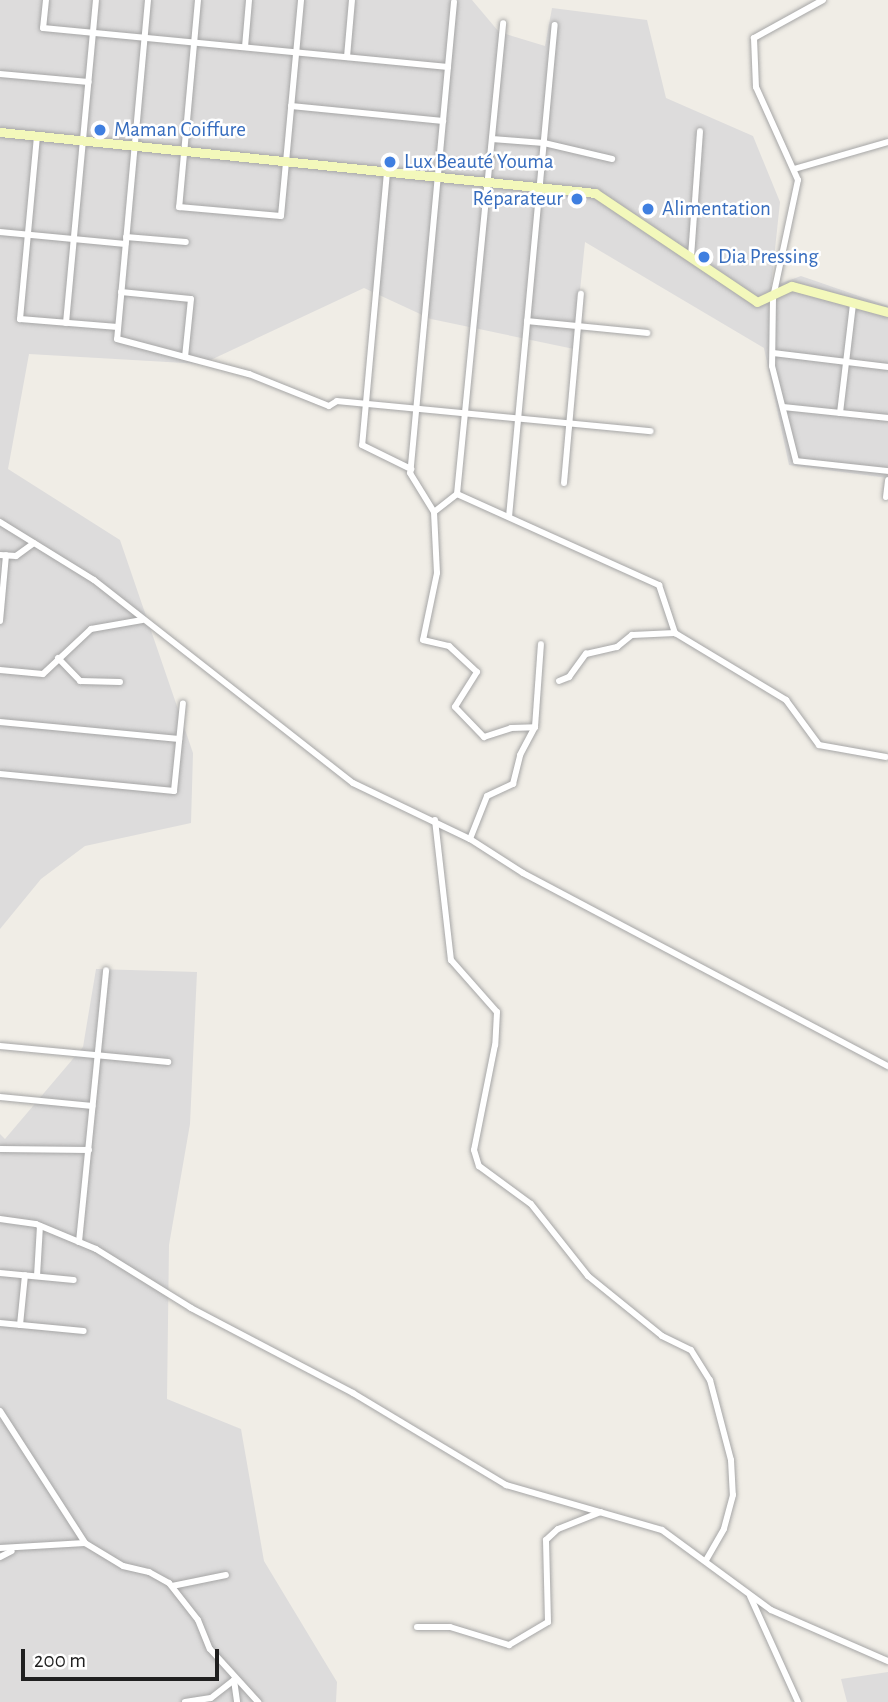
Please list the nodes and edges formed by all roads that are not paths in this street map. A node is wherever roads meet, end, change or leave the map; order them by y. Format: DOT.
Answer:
graph roads {
  1 [pos="46,0"];
  2 [pos="96,0"];
  3 [pos="148,0"];
  4 [pos="198,0"];
  5 [pos="249,0"];
  6 [pos="301,0"];
  7 [pos="352,0"];
  8 [pos="823,0"];
  9 [pos="454,2"];
  10 [pos="503,23"];
  11 [pos="555,25"];
  12 [pos="93,33"];
  13 [pos="145,38"];
  14 [pos="195,43"];
  15 [pos="245,47"];
  16 [pos="296,52"];
  17 [pos="347,57"];
  18 [pos="448,67"];
  19 [pos="0,74"];
  20 [pos="89,82"];
  21 [pos="291,106"];
  22 [pos="443,121"];
  23 [pos="700,131"];
  24 [pos="0,132"];
  25 [pos="37,136"];
  26 [pos="492,139"];
  27 [pos="83,141"];
  28 [pos="888,142"];
  29 [pos="544,144"];
  30 [pos="135,146"];
  31 [pos="184,151"];
  32 [pos="612,159"];
  33 [pos="286,161"];
  34 [pos="794,169"];
  35 [pos="387,172"];
  36 [pos="438,177"];
  37 [pos="488,182"];
  38 [pos="541,187"];
  39 [pos="0,232"];
  40 [pos="28,234"];
  41 [pos="74,239"];
  42 [pos="126,240"];
  43 [pos="186,242"];
  44 [pos="691,257"];
  45 [pos="121,292"];
  46 [pos="581,294"];
  47 [pos="773,298"];
  48 [pos="853,304"];
  49 [pos="888,312"];
  50 [pos="527,321"];
  51 [pos="66,323"];
  52 [pos="578,326"];
  53 [pos="118,327"];
  54 [pos="648,333"];
  55 [pos="773,352"];
  56 [pos="185,357"];
  57 [pos="846,362"];
  58 [pos="888,367"];
  59 [pos="366,404"];
  60 [pos="783,407"];
  61 [pos="416,409"];
  62 [pos="840,413"];
  63 [pos="467,414"];
  64 [pos="888,418"];
  65 [pos="518,419"];
  66 [pos="569,424"];
  67 [pos="651,431"];
  68 [pos="411,469"];
  69 [pos="888,471"];
  70 [pos="888,481"];
  71 [pos="564,483"];
  72 [pos="457,494"];
  73 [pos="886,497"];
  74 [pos="434,512"];
  75 [pos="509,517"];
  76 [pos="0,522"];
  77 [pos="34,543"];
  78 [pos="3,555"];
  79 [pos="142,620"];
  80 [pos="0,621"];
  81 [pos="675,633"];
  82 [pos="541,644"];
  83 [pos="58,658"];
  84 [pos="0,670"];
  85 [pos="559,681"];
  86 [pos="120,682"];
  87 [pos="183,703"];
  88 [pos="0,722"];
  89 [pos="535,727"];
  90 [pos="179,740"];
  91 [pos="886,757"];
  92 [pos="0,774"];
  93 [pos="435,820"];
  94 [pos="470,839"];
  95 [pos="106,970"];
  96 [pos="0,1046"];
  97 [pos="98,1055"];
  98 [pos="168,1062"];
  99 [pos="888,1066"];
  100 [pos="0,1097"];
  101 [pos="93,1106"];
  102 [pos="0,1149"];
  103 [pos="89,1150"];
  104 [pos="0,1219"];
  105 [pos="40,1226"];
  106 [pos="79,1242"];
  107 [pos="0,1273"];
  108 [pos="25,1275"];
  109 [pos="37,1276"];
  110 [pos="74,1280"];
  111 [pos="0,1324"];
  112 [pos="20,1325"];
  113 [pos="83,1331"];
  114 [pos="0,1411"];
  115 [pos="601,1512"];
  116 [pos="85,1543"];
  117 [pos="0,1548"];
  118 [pos="13,1550"];
  119 [pos="0,1557"];
  120 [pos="706,1560"];
  121 [pos="226,1575"];
  122 [pos="172,1587"];
  123 [pos="750,1594"];
  124 [pos="417,1627"];
  125 [pos="888,1661"];
  126 [pos="234,1680"];
  127 [pos="185,1702"];
  128 [pos="237,1702"];
  129 [pos="258,1702"];
  130 [pos="798,1702"];
  1 -- 12 [label="street"];
  2 -- 12 [label="street"];
  3 -- 13 [label="street"];
  4 -- 14 [label="street"];
  5 -- 15 [label="street"];
  6 -- 16 [label="street"];
  7 -- 17 [label="street"];
  8 -- 34 [label="street"];
  9 -- 18 [label="street"];
  10 -- 26 [label="street"];
  11 -- 29 [label="street"];
  12 -- 13 [label="street"];
  12 -- 20 [label="street"];
  13 -- 14 [label="street"];
  13 -- 30 [label="street"];
  14 -- 15 [label="street"];
  14 -- 31 [label="street"];
  15 -- 16 [label="street"];
  16 -- 17 [label="street"];
  16 -- 21 [label="street"];
  17 -- 18 [label="street"];
  18 -- 22 [label="street"];
  19 -- 20 [label="street"];
  20 -- 27 [label="street"];
  21 -- 22 [label="street"];
  21 -- 33 [label="street"];
  22 -- 36 [label="street"];
  23 -- 44 [label="street"];
  24 -- 25 [label="street"];
  25 -- 27 [label="street"];
  25 -- 40 [label="street"];
  26 -- 29 [label="street"];
  26 -- 37 [label="street"];
  27 -- 30 [label="street"];
  27 -- 41 [label="street"];
  28 -- 34 [label="street"];
  29 -- 32 [label="street"];
  29 -- 38 [label="street"];
  30 -- 31 [label="street"];
  30 -- 42 [label="street"];
  31 -- 33 [label="street"];
  31 -- 33 [label="street"];
  33 -- 35 [label="street"];
  34 -- 47 [label="street"];
  35 -- 36 [label="street"];
  35 -- 59 [label="street"];
  36 -- 37 [label="street"];
  36 -- 61 [label="street"];
  37 -- 38 [label="street"];
  37 -- 63 [label="street"];
  38 -- 44 [label="street"];
  38 -- 50 [label="street"];
  39 -- 40 [label="street"];
  40 -- 41 [label="street"];
  40 -- 51 [label="street"];
  41 -- 42 [label="street"];
  41 -- 51 [label="street"];
  42 -- 43 [label="street"];
  42 -- 45 [label="street"];
  44 -- 47 [label="street"];
  45 -- 53 [label="street"];
  45 -- 56 [label="street"];
  46 -- 52 [label="street"];
  47 -- 48 [label="street"];
  47 -- 55 [label="street"];
  48 -- 49 [label="street"];
  48 -- 57 [label="street"];
  50 -- 52 [label="street"];
  50 -- 65 [label="street"];
  51 -- 53 [label="street"];
  52 -- 54 [label="street"];
  52 -- 66 [label="street"];
  53 -- 56 [label="street"];
  55 -- 57 [label="street"];
  55 -- 60 [label="street"];
  56 -- 59 [label="street"];
  57 -- 58 [label="street"];
  57 -- 62 [label="street"];
  59 -- 61 [label="street"];
  59 -- 68 [label="street"];
  60 -- 62 [label="street"];
  60 -- 69 [label="street"];
  61 -- 63 [label="street"];
  61 -- 68 [label="street"];
  62 -- 64 [label="street"];
  63 -- 65 [label="street"];
  63 -- 72 [label="street"];
  65 -- 66 [label="street"];
  65 -- 75 [label="street"];
  66 -- 67 [label="street"];
  66 -- 71 [label="street"];
  68 -- 74 [label="street"];
  70 -- 73 [label="street"];
  72 -- 74 [label="street"];
  72 -- 75 [label="street"];
  74 -- 89 [label="street"];
  75 -- 81 [label="street"];
  76 -- 77 [label="street"];
  77 -- 78 [label="street"];
  77 -- 79 [label="street"];
  78 -- 80 [label="street"];
  79 -- 83 [label="street"];
  79 -- 93 [label="street"];
  81 -- 85 [label="street"];
  81 -- 91 [label="street"];
  82 -- 89 [label="street"];
  83 -- 84 [label="street"];
  83 -- 86 [label="street"];
  87 -- 90 [label="street"];
  88 -- 90 [label="street"];
  89 -- 94 [label="street"];
  90 -- 92 [label="street"];
  93 -- 94 [label="street"];
  93 -- 120 [label="street"];
  94 -- 99 [label="street"];
  95 -- 97 [label="street"];
  96 -- 97 [label="street"];
  97 -- 98 [label="street"];
  97 -- 101 [label="street"];
  100 -- 101 [label="street"];
  101 -- 103 [label="street"];
  102 -- 103 [label="street"];
  103 -- 106 [label="street"];
  104 -- 105 [label="street"];
  105 -- 106 [label="street"];
  105 -- 109 [label="street"];
  106 -- 115 [label="street"];
  107 -- 108 [label="street"];
  108 -- 109 [label="street"];
  108 -- 112 [label="street"];
  109 -- 110 [label="street"];
  111 -- 112 [label="street"];
  112 -- 113 [label="street"];
  114 -- 116 [label="street"];
  115 -- 120 [label="street"];
  115 -- 124 [label="street"];
  116 -- 118 [label="street"];
  116 -- 122 [label="street"];
  117 -- 118 [label="street"];
  118 -- 119 [label="street"];
  120 -- 123 [label="street"];
  121 -- 122 [label="street"];
  122 -- 126 [label="street"];
  123 -- 125 [label="street"];
  123 -- 130 [label="street"];
  126 -- 127 [label="street"];
  126 -- 128 [label="street"];
  126 -- 129 [label="street"];
}
